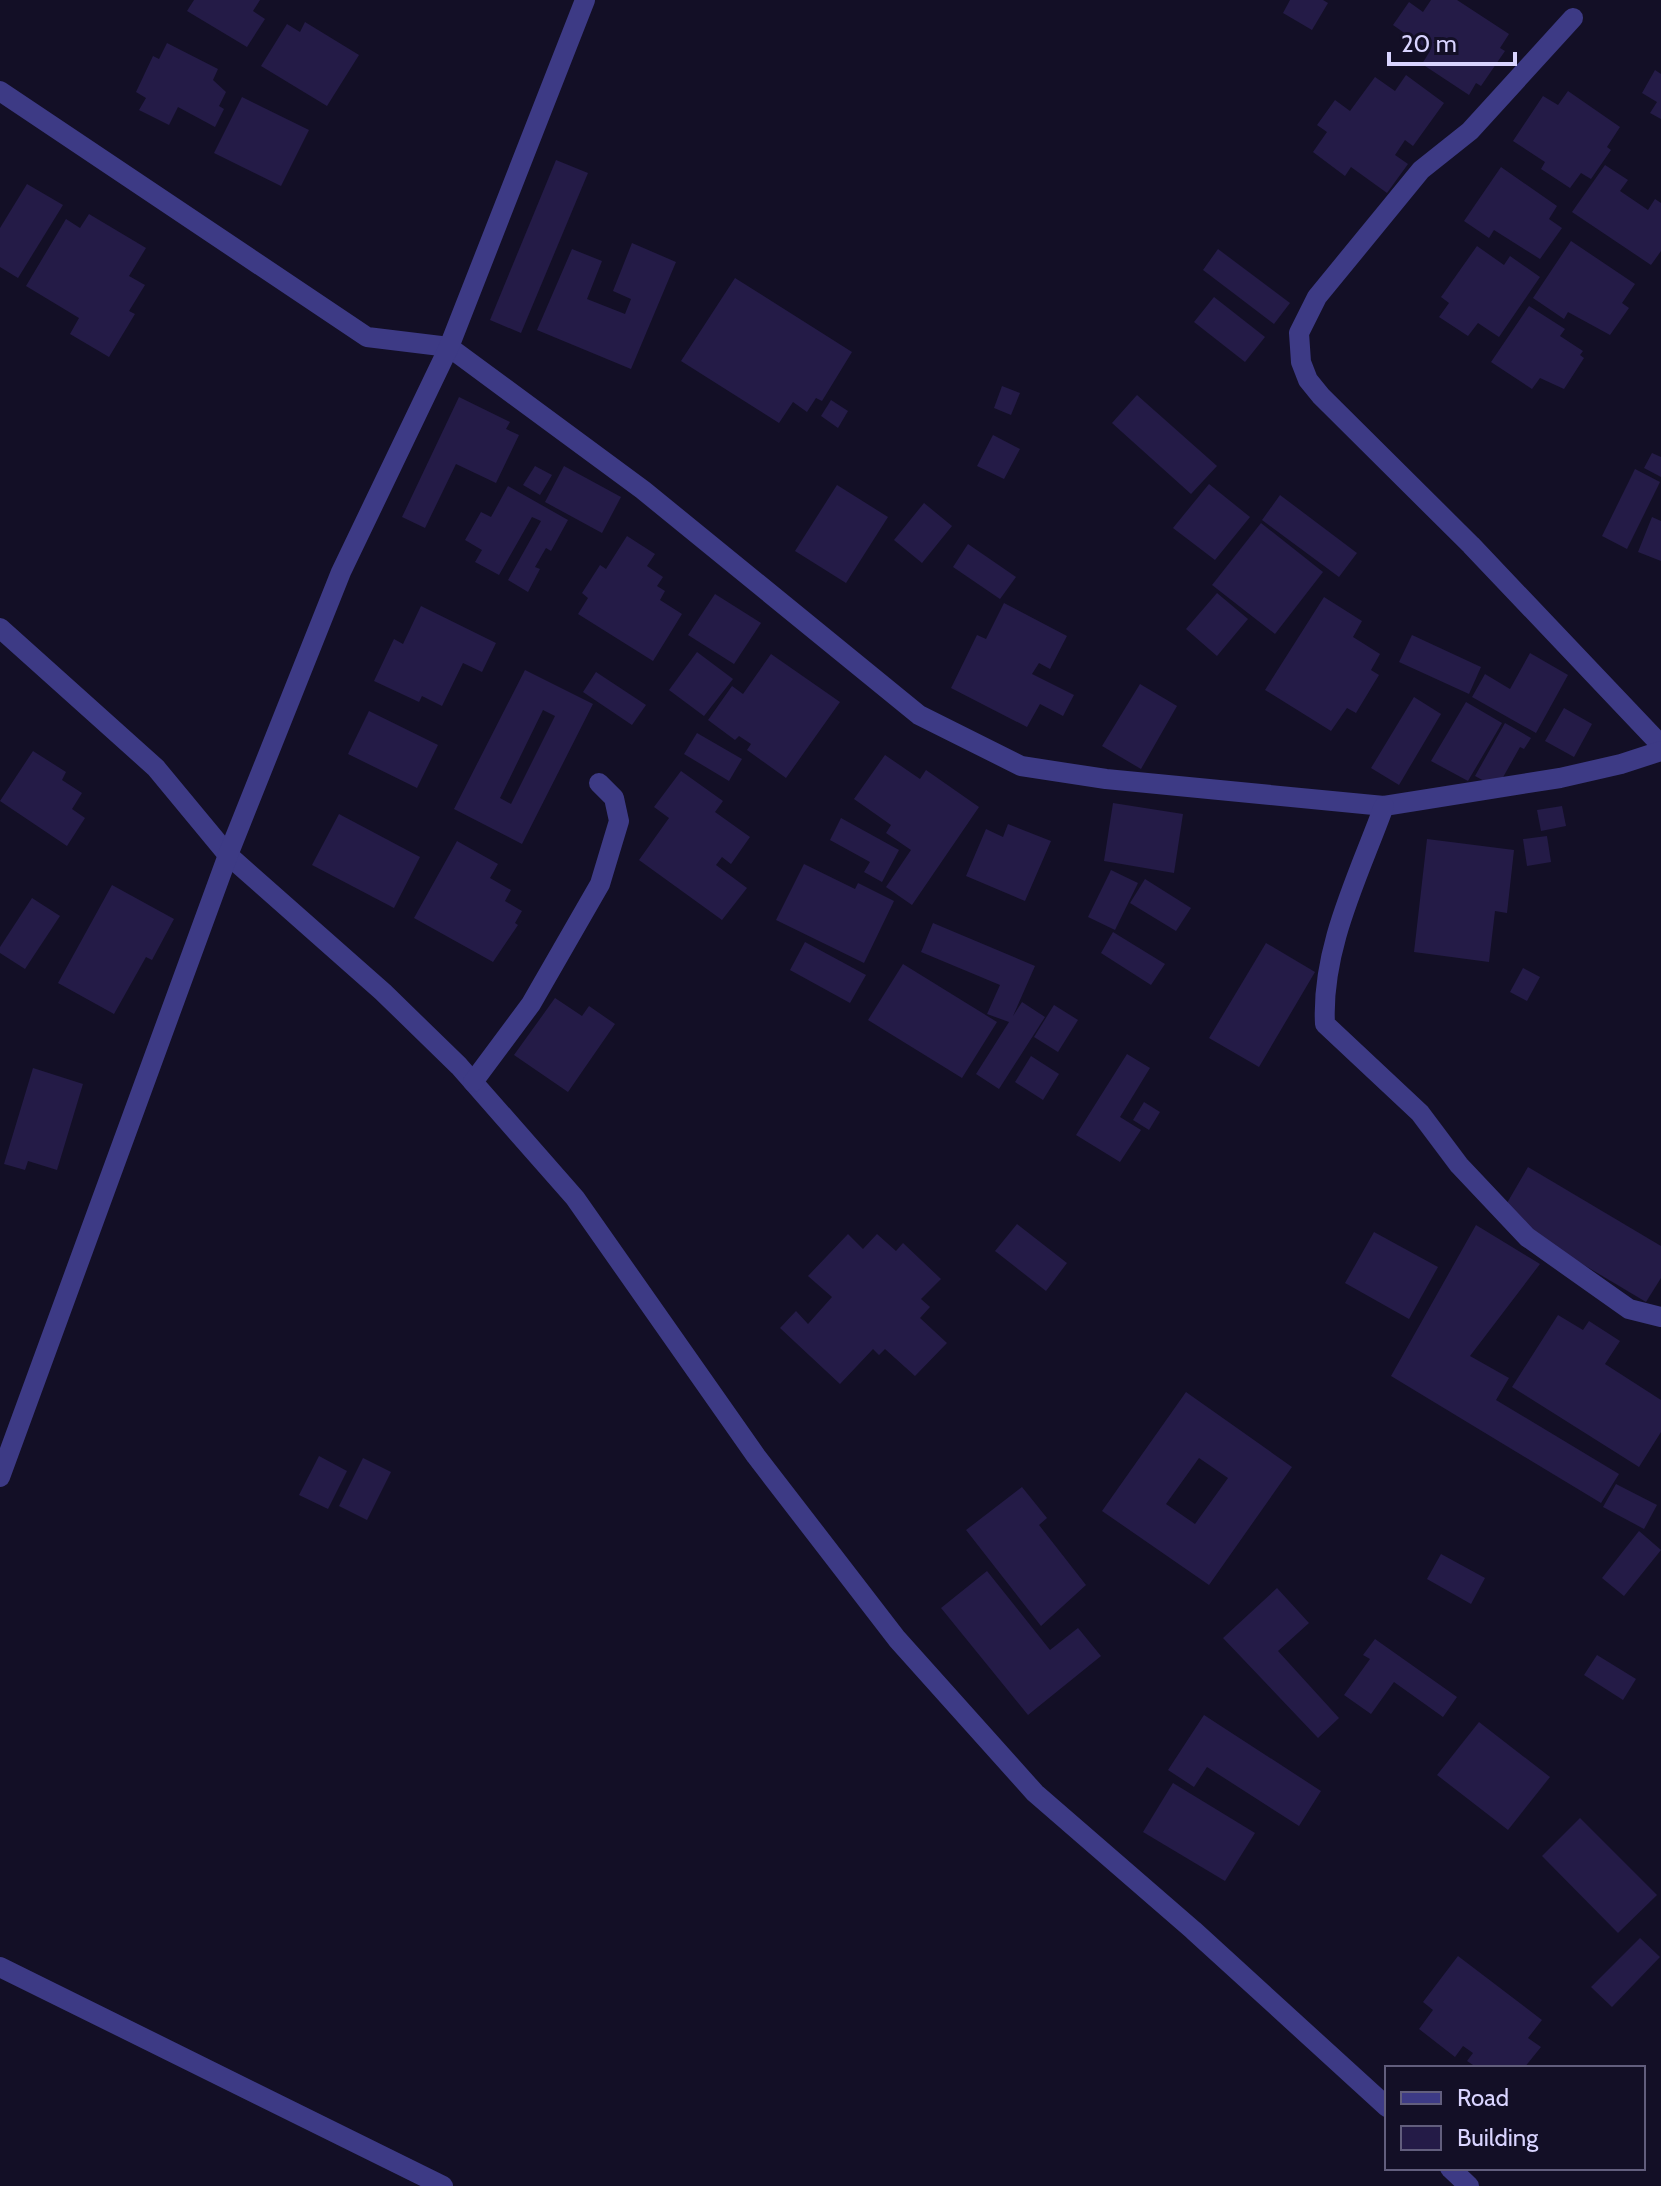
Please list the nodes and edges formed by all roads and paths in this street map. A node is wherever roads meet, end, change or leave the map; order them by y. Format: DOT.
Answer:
graph roads {
  1 [pos="585,0"];
  2 [pos="1573,18"];
  3 [pos="0,91"];
  4 [pos="449,347"];
  5 [pos="0,628"];
  6 [pos="1661,748"];
  7 [pos="599,783"];
  8 [pos="1384,806"];
  9 [pos="228,855"];
  10 [pos="473,1082"];
  11 [pos="1661,1317"];
  12 [pos="0,1477"];
  13 [pos="0,1967"];
  14 [pos="1385,2105"];
  15 [pos="1452,2170"];
  16 [pos="443,2186"];
  17 [pos="1469,2186"];
  1 -- 4 [label="street"];
  2 -- 6 [label="street"];
  3 -- 4 [label="street"];
  4 -- 8 [label="street"];
  4 -- 9 [label="street"];
  5 -- 9 [label="street"];
  6 -- 8 [label="street"];
  7 -- 10 [label="street"];
  8 -- 11 [label="street"];
  9 -- 10 [label="street"];
  9 -- 12 [label="street"];
  10 -- 14 [label="street"];
  13 -- 16 [label="street"];
  15 -- 17 [label="street"];
}
